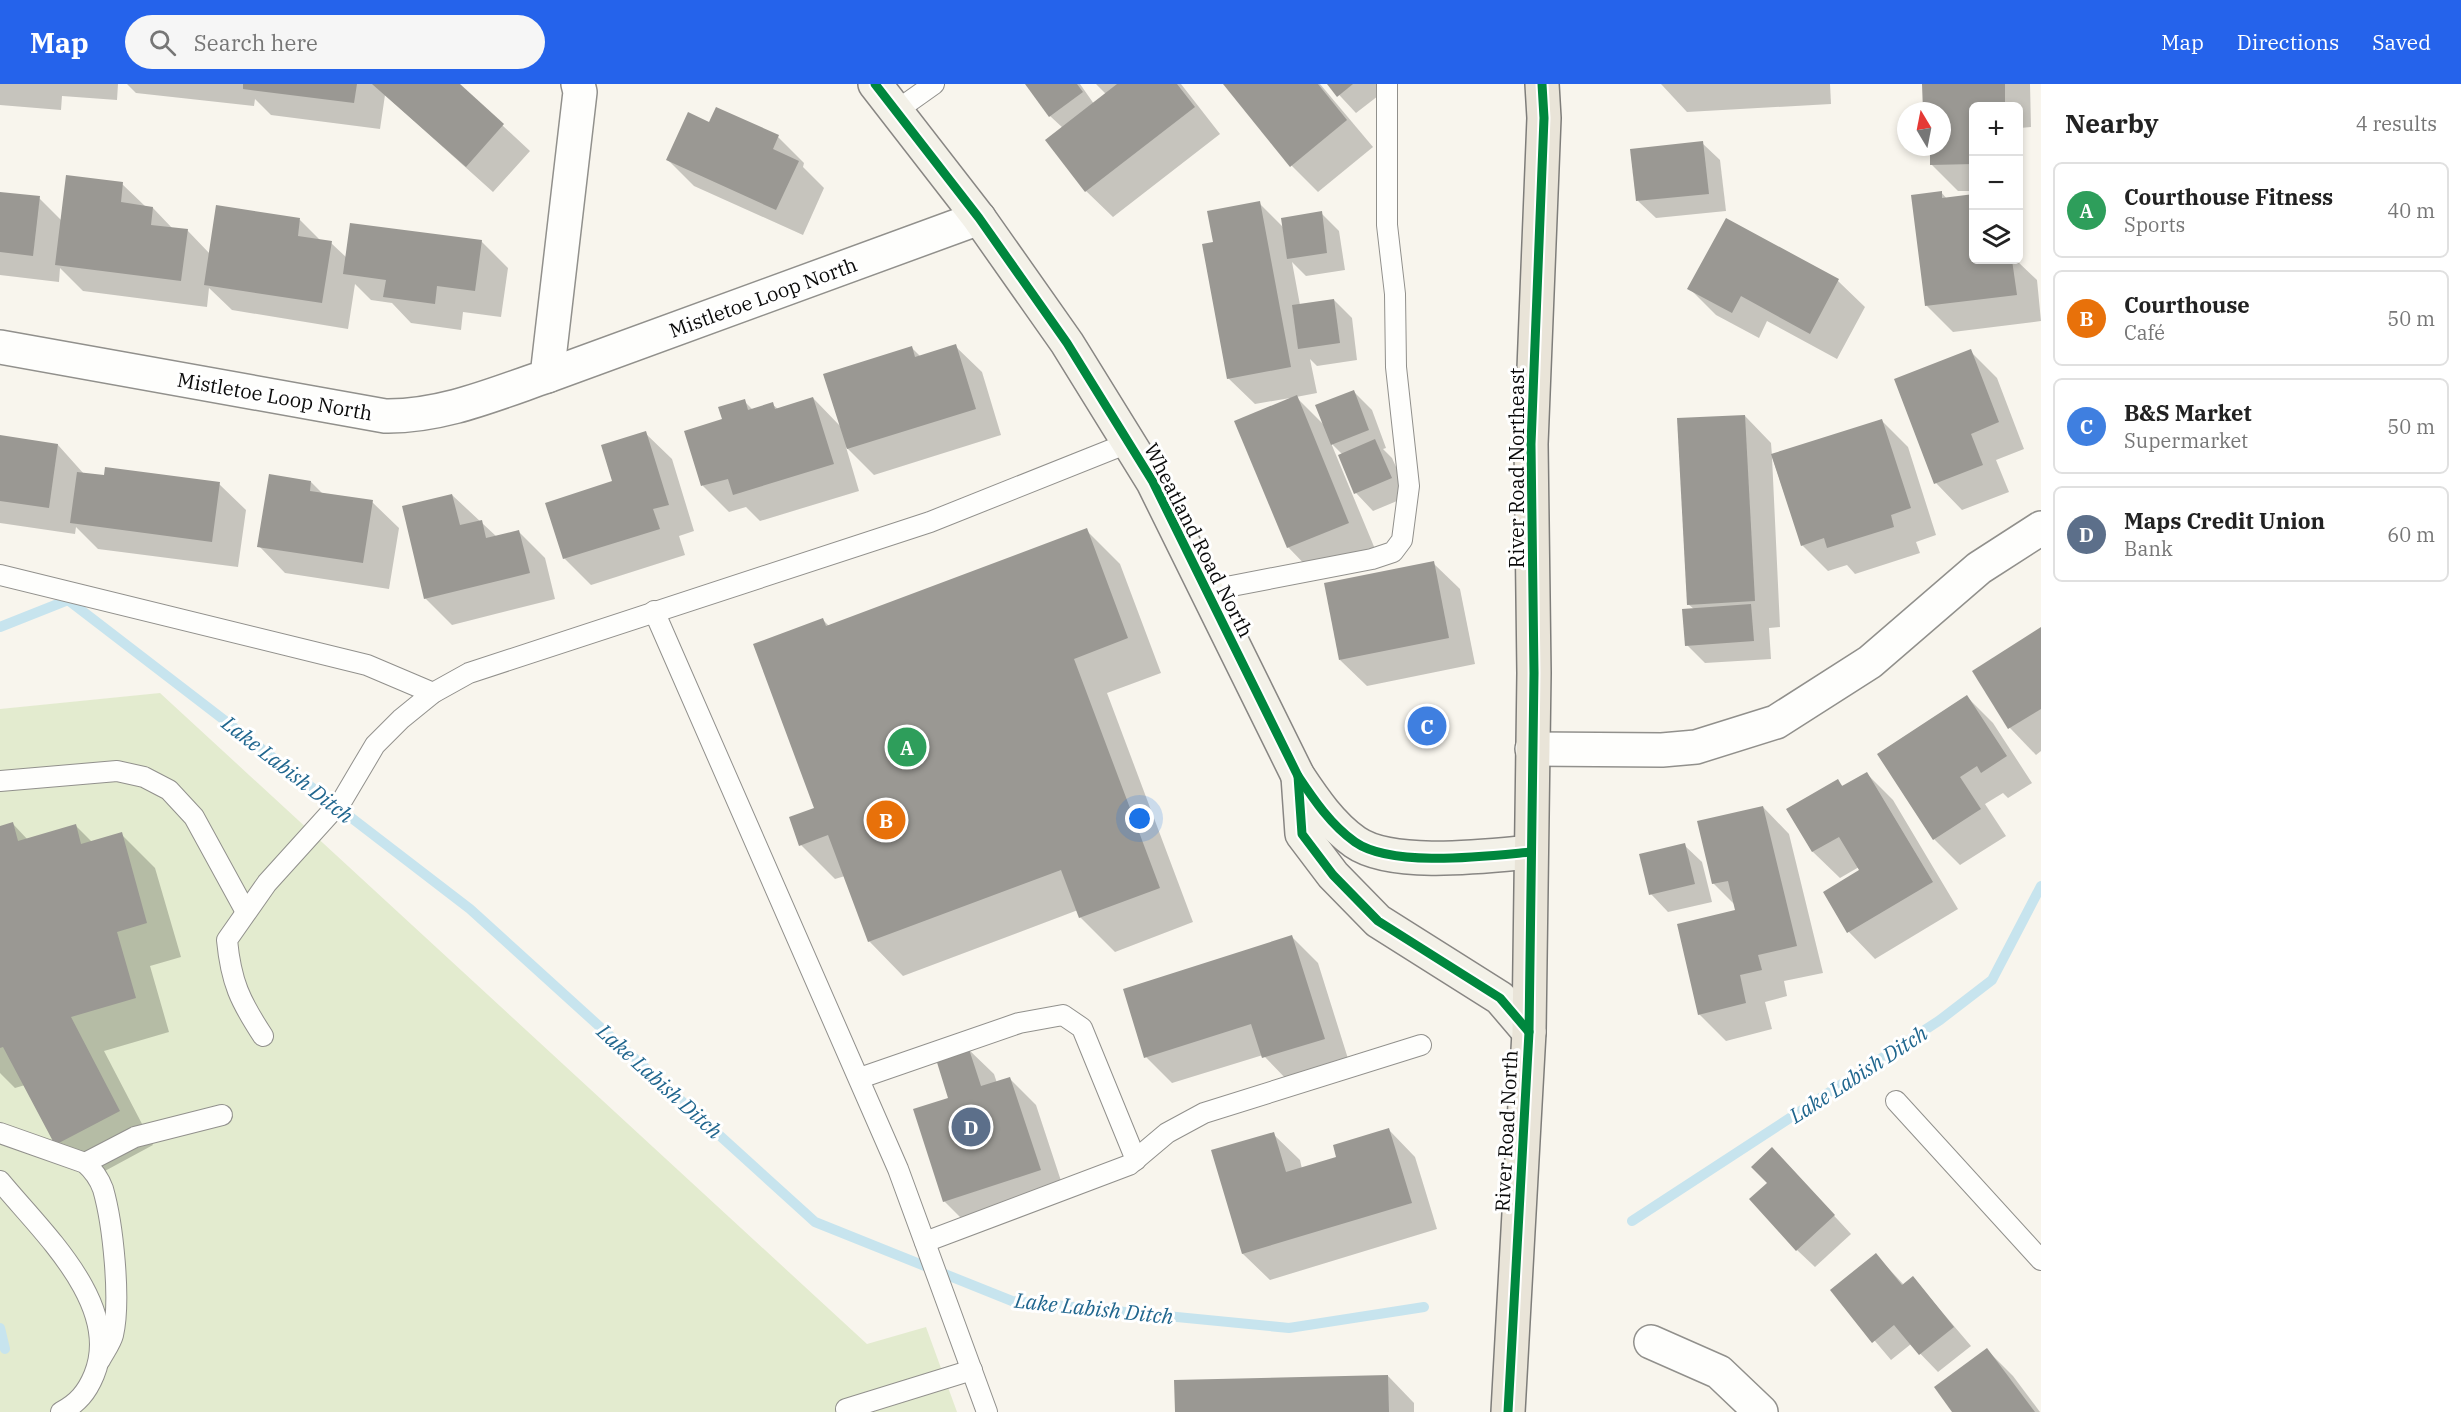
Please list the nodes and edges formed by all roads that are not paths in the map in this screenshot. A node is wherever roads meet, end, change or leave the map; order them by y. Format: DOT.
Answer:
graph roads {
  1 [pos="578,84"];
  2 [pos="875,84"];
  3 [pos="934,84"];
  4 [pos="1387,84"];
  5 [pos="1542,84"];
  6 [pos="896,111"];
  7 [pos="980,218"];
  8 [pos="0,347"];
  9 [pos="547,376"];
  10 [pos="1128,442"];
  11 [pos="2041,528"];
  12 [pos="0,575"];
  13 [pos="1206,591"];
  14 [pos="654,611"];
  15 [pos="433,693"];
  16 [pos="1532,749"];
  17 [pos="1298,776"];
  18 [pos="0,781"];
  19 [pos="1531,852"];
  20 [pos="246,912"];
  21 [pos="1529,1032"];
  22 [pos="263,1036"];
  23 [pos="1421,1045"];
  24 [pos="860,1078"];
  25 [pos="1896,1101"];
  26 [pos="222,1115"];
  27 [pos="0,1133"];
  28 [pos="1136,1160"];
  29 [pos="85,1163"];
  30 [pos="0,1181"];
  31 [pos="925,1242"];
  32 [pos="2041,1260"];
  33 [pos="1651,1342"];
  34 [pos="100,1359"];
  35 [pos="972,1370"];
  36 [pos="67,1409"];
  37 [pos="846,1409"];
  38 [pos="987,1412"];
  39 [pos="1508,1412"];
  40 [pos="1761,1412"];
  1 -- 9 [label="street"];
  2 -- 6 [label="main road, Wheatland Road North"];
  3 -- 6 [label="lane"];
  4 -- 13 [label="lane"];
  5 -- 16 [label="main road, River Road Northeast"];
  6 -- 7 [label="main road, Wheatland Road North"];
  7 -- 9 [label="street, Mistletoe Loop North"];
  7 -- 10 [label="main road, Wheatland Road North"];
  8 -- 9 [label="street, Mistletoe Loop North"];
  10 -- 13 [label="main road, Wheatland Road North"];
  10 -- 14 [label="lane"];
  11 -- 16 [label="street"];
  12 -- 15 [label="lane"];
  13 -- 17 [label="main road, Wheatland Road North"];
  14 -- 15 [label="lane"];
  14 -- 24 [label="lane"];
  15 -- 20 [label="lane"];
  16 -- 19 [label="main road, River Road Northeast"];
  17 -- 19 [label="main road, Wheatland Road North"];
  17 -- 21 [label="main road"];
  18 -- 20 [label="lane"];
  19 -- 21 [label="main road, River Road North"];
  20 -- 22 [label="lane"];
  21 -- 39 [label="main road, River Road North"];
  23 -- 28 [label="lane"];
  24 -- 28 [label="lane"];
  24 -- 31 [label="lane"];
  25 -- 32 [label="lane"];
  26 -- 29 [label="lane"];
  27 -- 29 [label="lane"];
  28 -- 31 [label="lane"];
  29 -- 34 [label="lane"];
  30 -- 34 [label="lane"];
  31 -- 35 [label="lane"];
  33 -- 40 [label="street"];
  34 -- 36 [label="lane"];
  35 -- 37 [label="lane"];
  35 -- 38 [label="lane"];
}
